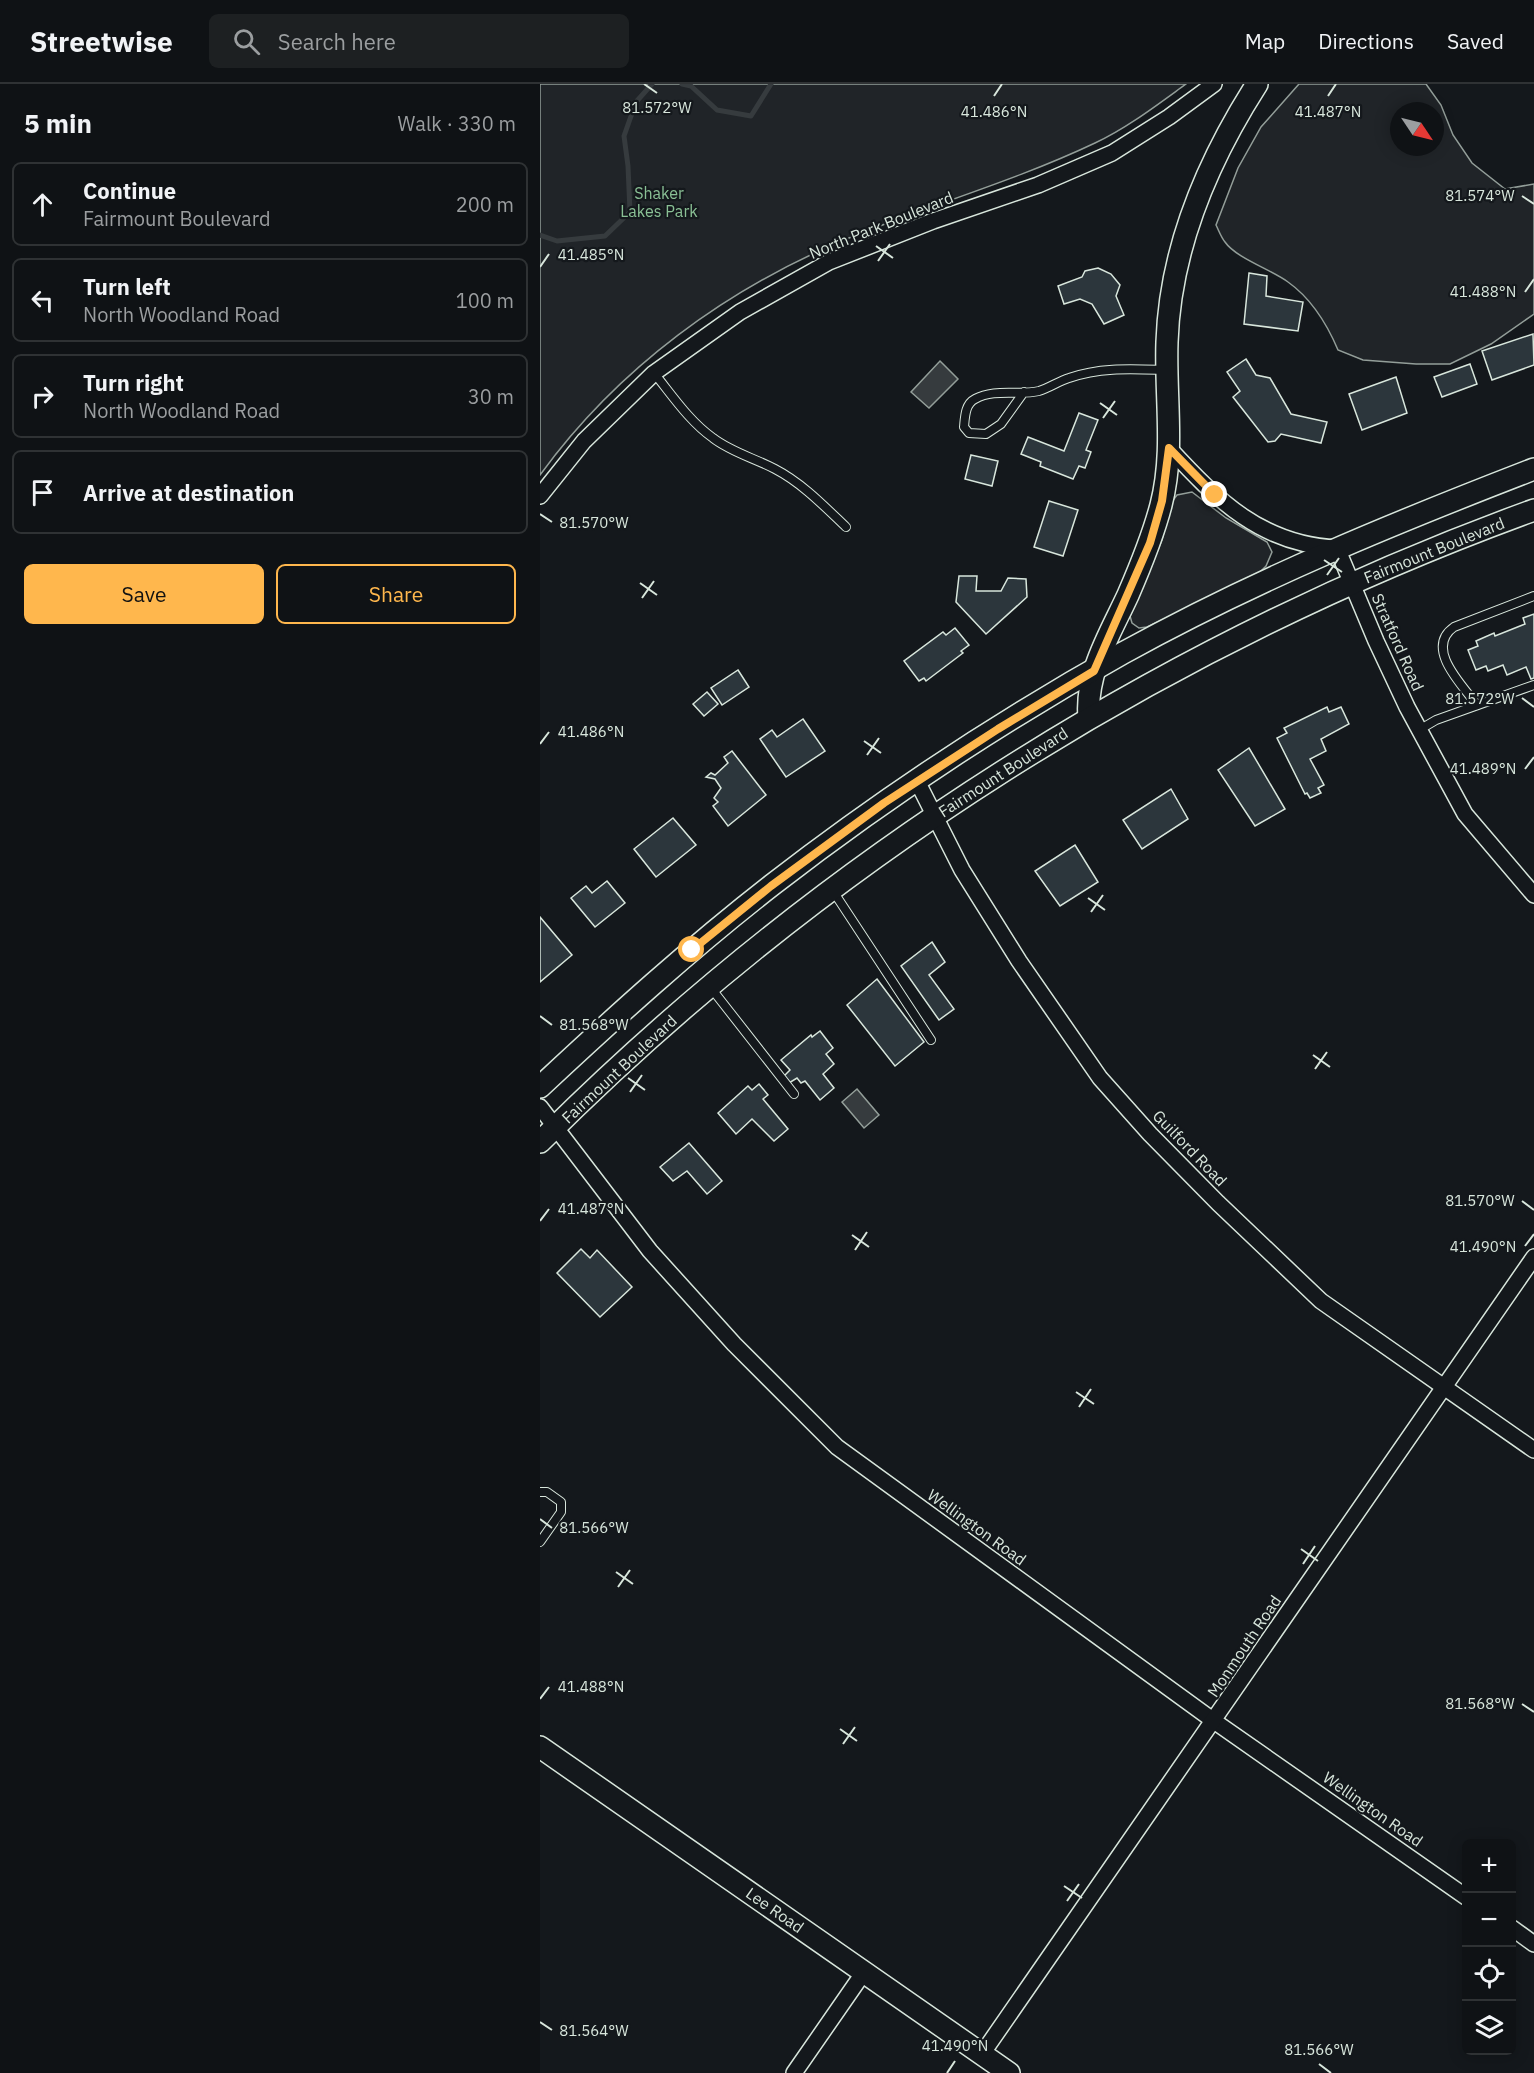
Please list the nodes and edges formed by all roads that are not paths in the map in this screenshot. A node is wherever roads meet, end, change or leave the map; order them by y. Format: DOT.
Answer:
graph roads {
  1 [pos="1215,84"];
  2 [pos="1257,84"];
  3 [pos="1166,370"];
  4 [pos="654,373"];
  5 [pos="1024,392"];
  6 [pos="1169,448"];
  7 [pos="1534,469"];
  8 [pos="540,496"];
  9 [pos="1534,510"];
  10 [pos="846,527"];
  11 [pos="1337,548"];
  12 [pos="1353,583"];
  13 [pos="1534,596"];
  14 [pos="1094,671"];
  15 [pos="1534,685"];
  16 [pos="1477,705"];
  17 [pos="1089,718"];
  18 [pos="1419,730"];
  19 [pos="917,782"];
  20 [pos="934,817"];
  21 [pos="832,889"];
  22 [pos="1534,895"];
  23 [pos="710,986"];
  24 [pos="931,1040"];
  25 [pos="540,1087"];
  26 [pos="794,1094"];
  27 [pos="540,1107"];
  28 [pos="555,1127"];
  29 [pos="540,1142"];
  30 [pos="1534,1257"];
  31 [pos="1443,1386"];
  32 [pos="1534,1450"];
  33 [pos="540,1492"];
  34 [pos="540,1542"];
  35 [pos="1214,1721"];
  36 [pos="540,1747"];
  37 [pos="1462,1894"];
  38 [pos="1516,1931"];
  39 [pos="1534,1944"];
  40 [pos="864,1972"];
  41 [pos="982,2054"];
  42 [pos="795,2073"];
  43 [pos="1009,2073"];
  1 -- 4 [label="street, North Park Boulevard"];
  2 -- 3 [label="main road"];
  3 -- 5 [label="lane"];
  3 -- 6 [label="main road"];
  4 -- 8 [label="street, North Park Boulevard"];
  4 -- 10 [label="lane"];
  5 -- 5 [label="lane"];
  6 -- 11 [label="street"];
  6 -- 14 [label="main road"];
  7 -- 11 [label="main road"];
  9 -- 12 [label="main road, Fairmount Boulevard"];
  11 -- 12 [label="street, Stratford Road"];
  11 -- 14 [label="main road"];
  12 -- 17 [label="main road, Fairmount Boulevard"];
  12 -- 18 [label="street, Stratford Road"];
  13 -- 16 [label="lane"];
  14 -- 17 [label="main road"];
  14 -- 19 [label="main road"];
  15 -- 16 [label="lane"];
  16 -- 18 [label="lane"];
  17 -- 20 [label="main road, Fairmount Boulevard"];
  18 -- 22 [label="street, Stratford Road"];
  19 -- 20 [label="street, Guilford Road"];
  19 -- 25 [label="main road"];
  20 -- 21 [label="main road, Fairmount Boulevard"];
  20 -- 31 [label="street, Guilford Road"];
  21 -- 23 [label="main road, Fairmount Boulevard"];
  21 -- 24 [label="lane"];
  23 -- 26 [label="lane"];
  23 -- 28 [label="main road, Fairmount Boulevard"];
  27 -- 28 [label="street, Wellington Road"];
  28 -- 29 [label="main road, Fairmount Boulevard"];
  28 -- 35 [label="street, Wellington Road"];
  30 -- 31 [label="street, Monmouth Road"];
  31 -- 32 [label="street, Guilford Road"];
  31 -- 35 [label="street, Monmouth Road"];
  33 -- 34 [label="lane"];
  35 -- 37 [label="street, Wellington Road"];
  35 -- 41 [label="street, Monmouth Road"];
  36 -- 40 [label="main road, Lee Road"];
  38 -- 39 [label="street"];
  40 -- 41 [label="main road, Lee Road"];
  40 -- 42 [label="street"];
  41 -- 43 [label="main road, Lee Road"];
}
